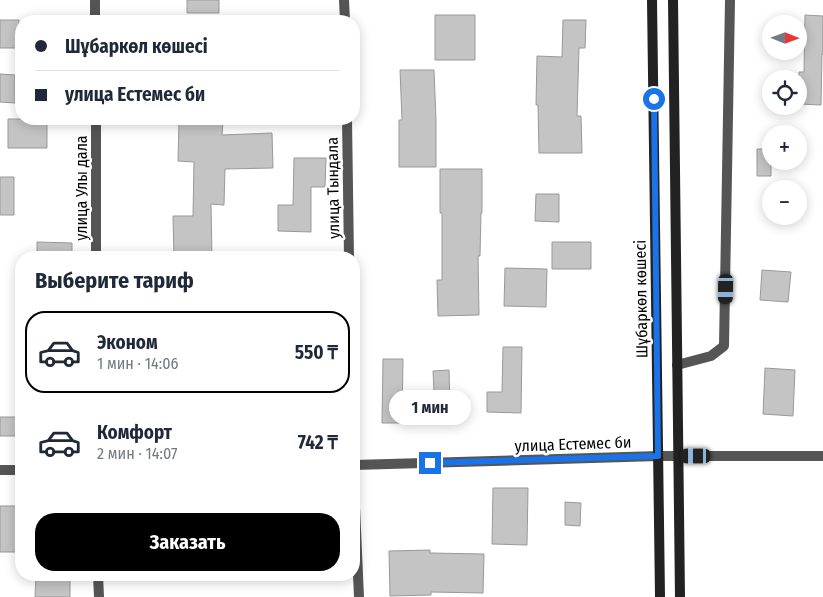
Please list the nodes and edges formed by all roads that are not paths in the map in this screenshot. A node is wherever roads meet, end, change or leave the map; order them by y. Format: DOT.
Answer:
graph roads {
  1 [pos="95,0"];
  2 [pos="344,0"];
  3 [pos="652,0"];
  4 [pos="673,0"];
  5 [pos="730,0"];
  6 [pos="95,15"];
  7 [pos="345,15"];
  8 [pos="96,125"];
  9 [pos="347,125"];
  10 [pos="96,251"];
  11 [pos="349,251"];
  12 [pos="677,365"];
  13 [pos="658,456"];
  14 [pos="678,456"];
  15 [pos="823,456"];
  16 [pos="360,465"];
  17 [pos="0,470"];
  18 [pos="15,470"];
  19 [pos="98,581"];
  20 [pos="358,581"];
  21 [pos="99,597"];
  22 [pos="359,597"];
  23 [pos="660,597"];
  24 [pos="680,597"];
  1 -- 6 [label="street"];
  2 -- 7 [label="street"];
  3 -- 13 [label="street, Шұбаркөл көшесі"];
  4 -- 12 [label="street"];
  5 -- 12 [label="street"];
  8 -- 10 [label="street, улица Улы дала"];
  9 -- 11 [label="street, улица Тындала"];
  12 -- 14 [label="street"];
  13 -- 14 [label="street, улица Естемес би"];
  13 -- 16 [label="street, улица Естемес би"];
  13 -- 23 [label="street, Шұбаркөл көшесі"];
  14 -- 15 [label="street, улица Естемес би"];
  14 -- 24 [label="street"];
  17 -- 18 [label="street"];
  19 -- 21 [label="street"];
  20 -- 22 [label="street"];
}
